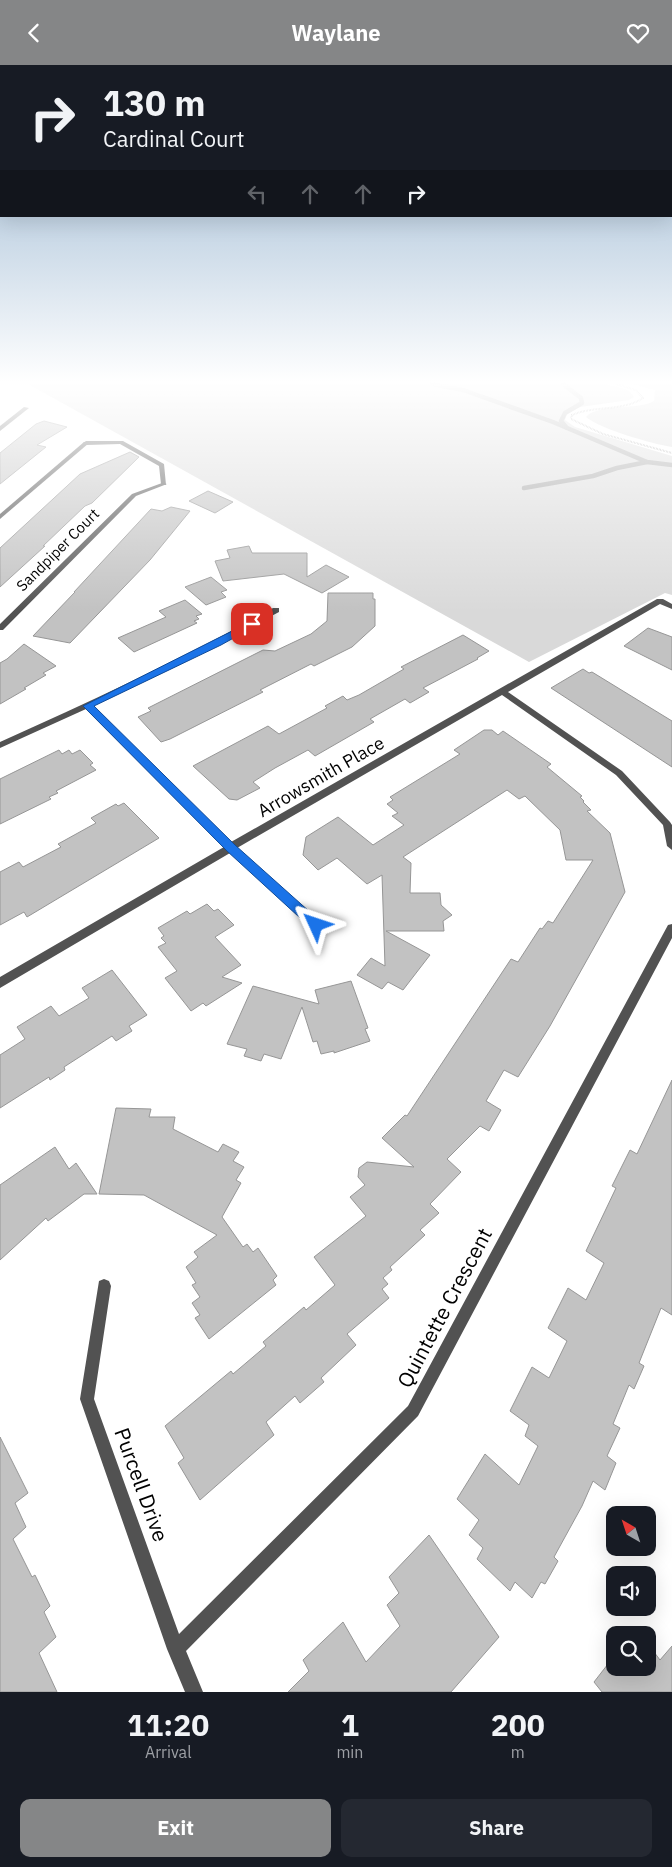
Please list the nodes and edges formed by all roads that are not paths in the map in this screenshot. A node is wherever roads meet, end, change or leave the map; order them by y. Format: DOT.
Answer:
graph roads {
  1 [pos="66,460"];
  2 [pos="153,460"];
  3 [pos="0,517"];
  4 [pos="672,607"];
  5 [pos="276,610"];
  6 [pos="0,628"];
  7 [pos="503,692"];
  8 [pos="88,706"];
  9 [pos="0,745"];
  10 [pos="672,846"];
  11 [pos="231,848"];
  12 [pos="316,925"];
  13 [pos="672,928"];
  14 [pos="0,983"];
  15 [pos="104,1285"];
  16 [pos="176,1649"];
  17 [pos="194,1692"];
  1 -- 3 [label="street, Sandpiper Court"];
  2 -- 6 [label="street, Sandpiper Court"];
  4 -- 7 [label="street, Arrowsmith Place"];
  5 -- 8 [label="street"];
  7 -- 10 [label="street"];
  7 -- 11 [label="street, Arrowsmith Place"];
  8 -- 9 [label="street"];
  8 -- 11 [label="street"];
  11 -- 12 [label="street"];
  11 -- 14 [label="street, Arrowsmith Place"];
  13 -- 16 [label="street, Quintette Crescent"];
  15 -- 16 [label="street, Purcell Drive"];
  16 -- 17 [label="street, Purcell Drive"];
}
